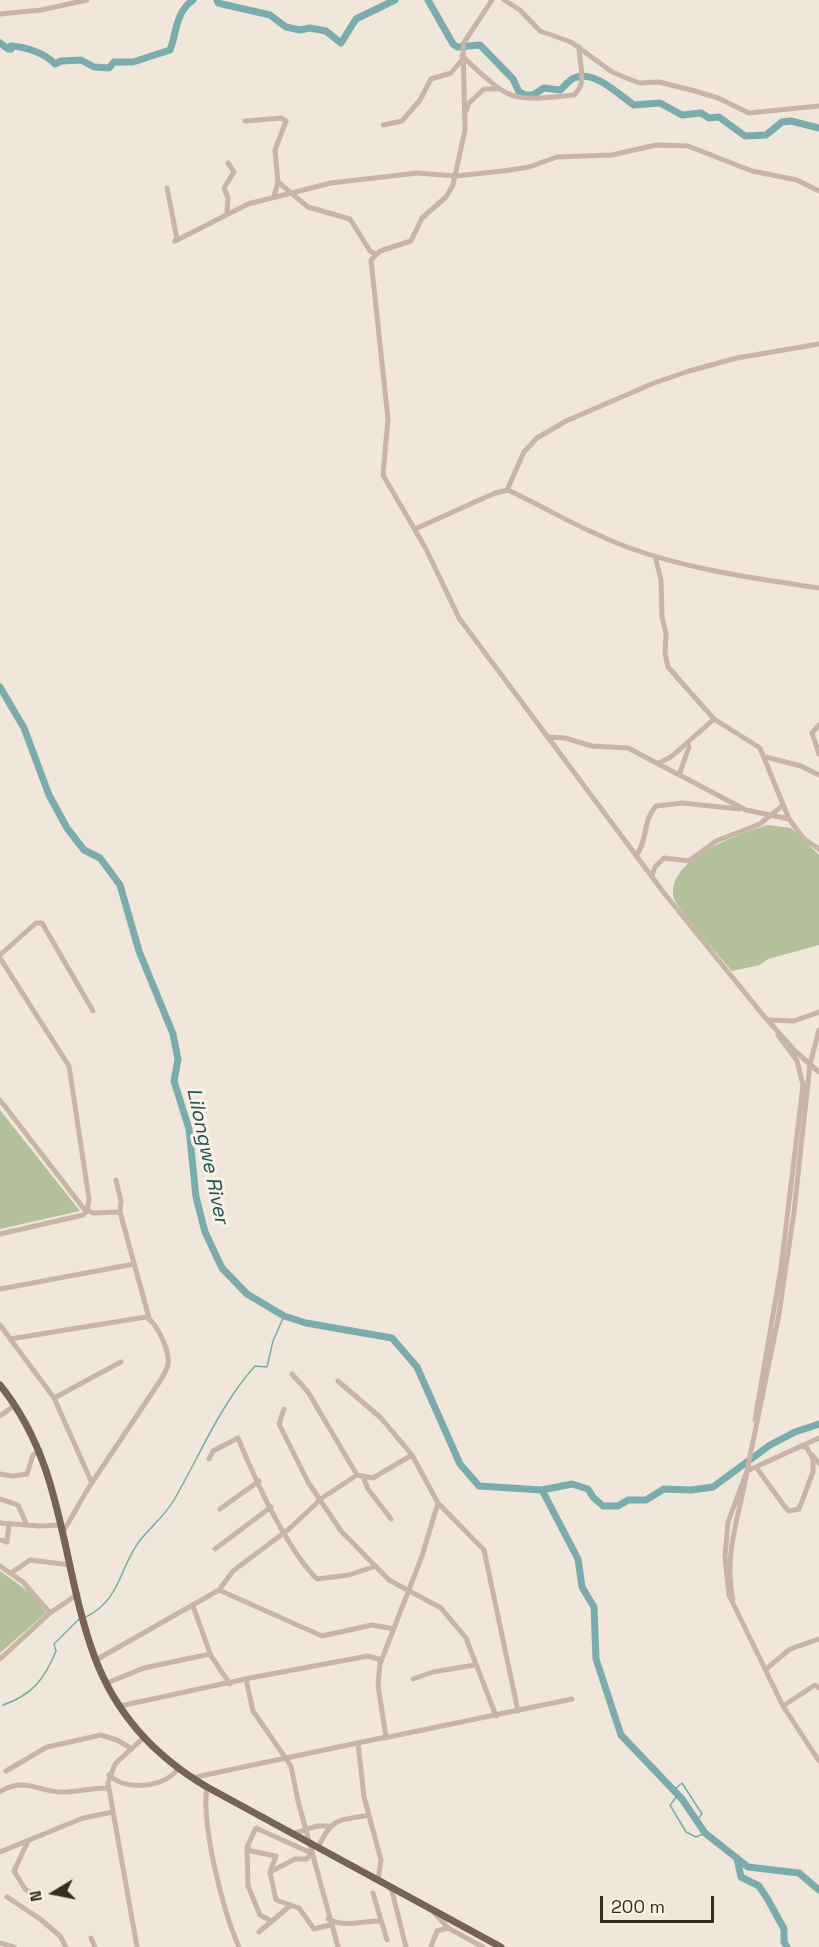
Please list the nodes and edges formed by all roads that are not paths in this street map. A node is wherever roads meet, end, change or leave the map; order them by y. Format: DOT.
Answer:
graph roads {
  1 [pos="87,0"];
  2 [pos="486,0"];
  3 [pos="492,0"];
  4 [pos="504,0"];
  5 [pos="487,7"];
  6 [pos="0,14"];
  7 [pos="579,47"];
  8 [pos="462,55"];
  9 [pos="500,91"];
  10 [pos="819,106"];
  11 [pos="465,113"];
  12 [pos="245,121"];
  13 [pos="383,125"];
  14 [pos="228,163"];
  15 [pos="456,176"];
  16 [pos="278,182"];
  17 [pos="167,188"];
  18 [pos="819,191"];
  19 [pos="289,193"];
  20 [pos="274,196"];
  21 [pos="227,212"];
  22 [pos="375,254"];
  23 [pos="819,344"];
  24 [pos="507,490"];
  25 [pos="414,530"];
  26 [pos="654,556"];
  27 [pos="819,588"];
  28 [pos="714,719"];
  29 [pos="819,725"];
  30 [pos="548,737"];
  31 [pos="687,743"];
  32 [pos="819,754"];
  33 [pos="766,758"];
  34 [pos="658,763"];
  35 [pos="818,771"];
  36 [pos="679,775"];
  37 [pos="782,806"];
  38 [pos="746,810"];
  39 [pos="771,816"];
  40 [pos="789,819"];
  41 [pos="819,849"];
  42 [pos="636,856"];
  43 [pos="652,876"];
  44 [pos="0,956"];
  45 [pos="93,1011"];
  46 [pos="819,1012"];
  47 [pos="770,1022"];
  48 [pos="819,1030"];
  49 [pos="819,1063"];
  50 [pos="810,1064"];
  51 [pos="819,1072"];
  52 [pos="0,1100"];
  53 [pos="116,1180"];
  54 [pos="87,1211"];
  55 [pos="120,1212"];
  56 [pos="0,1234"];
  57 [pos="134,1264"];
  58 [pos="0,1289"];
  59 [pos="149,1318"];
  60 [pos="0,1325"];
  61 [pos="10,1339"];
  62 [pos="122,1362"];
  63 [pos="292,1374"];
  64 [pos="338,1381"];
  65 [pos="0,1385"];
  66 [pos="54,1398"];
  67 [pos="15,1406"];
  68 [pos="284,1409"];
  69 [pos="0,1416"];
  70 [pos="819,1438"];
  71 [pos="800,1446"];
  72 [pos="751,1448"];
  73 [pos="40,1450"];
  74 [pos="811,1454"];
  75 [pos="412,1455"];
  76 [pos="208,1459"];
  77 [pos="819,1463"];
  78 [pos="756,1467"];
  79 [pos="747,1471"];
  80 [pos="0,1474"];
  81 [pos="357,1475"];
  82 [pos="364,1479"];
  83 [pos="259,1481"];
  84 [pos="92,1483"];
  85 [pos="0,1499"];
  86 [pos="319,1501"];
  87 [pos="438,1503"];
  88 [pos="272,1507"];
  89 [pos="220,1509"];
  90 [pos="391,1519"];
  91 [pos="0,1523"];
  92 [pos="9,1524"];
  93 [pos="27,1525"];
  94 [pos="63,1528"];
  95 [pos="285,1532"];
  96 [pos="0,1540"];
  97 [pos="215,1550"];
  98 [pos="71,1565"];
  99 [pos="0,1566"];
  100 [pos="376,1566"];
  101 [pos="11,1573"];
  102 [pos="219,1590"];
  103 [pos="406,1591"];
  104 [pos="78,1593"];
  105 [pos="193,1606"];
  106 [pos="50,1613"];
  107 [pos="394,1629"];
  108 [pos="819,1639"];
  109 [pos="210,1654"];
  110 [pos="0,1659"];
  111 [pos="96,1660"];
  112 [pos="381,1660"];
  113 [pos="475,1665"];
  114 [pos="766,1669"];
  115 [pos="246,1679"];
  116 [pos="413,1679"];
  117 [pos="107,1683"];
  118 [pos="230,1684"];
  119 [pos="819,1688"];
  120 [pos="572,1699"];
  121 [pos="120,1706"];
  122 [pos="783,1706"];
  123 [pos="518,1711"];
  124 [pos="496,1716"];
  125 [pos="143,1738"];
  126 [pos="384,1738"];
  127 [pos="358,1743"];
  128 [pos="132,1749"];
  129 [pos="288,1759"];
  130 [pos="819,1761"];
  131 [pos="178,1769"];
  132 [pos="6,1771"];
  133 [pos="110,1775"];
  134 [pos="191,1778"];
  135 [pos="207,1787"];
  136 [pos="109,1788"];
  137 [pos="0,1792"];
  138 [pos="113,1812"];
  139 [pos="369,1815"];
  140 [pos="329,1826"];
  141 [pos="306,1830"];
  142 [pos="292,1834"];
  143 [pos="27,1841"];
  144 [pos="309,1843"];
  145 [pos="318,1848"];
  146 [pos="247,1849"];
  147 [pos="0,1852"];
  148 [pos="311,1853"];
  149 [pos="270,1872"];
  150 [pos="378,1880"];
  151 [pos="391,1887"];
  152 [pos="373,1893"];
  153 [pos="7,1897"];
  154 [pos="36,1897"];
  155 [pos="291,1905"];
  156 [pos="430,1908"];
  157 [pos="271,1921"];
  158 [pos="380,1921"];
  159 [pos="329,1922"];
  160 [pos="448,1928"];
  161 [pos="259,1932"];
  162 [pos="91,1938"];
  163 [pos="387,1940"];
  164 [pos="0,1942"];
  165 [pos="14,1947"];
  166 [pos="66,1947"];
  167 [pos="95,1947"];
  168 [pos="137,1947"];
  169 [pos="239,1947"];
  170 [pos="338,1947"];
  171 [pos="406,1947"];
  172 [pos="430,1947"];
  173 [pos="483,1947"];
  174 [pos="501,1947"];
  1 -- 6 [label="street"];
  2 -- 5 [label="street"];
  3 -- 5 [label="street"];
  4 -- 7 [label="street"];
  5 -- 8 [label="street"];
  7 -- 9 [label="street"];
  7 -- 10 [label="street"];
  8 -- 9 [label="street"];
  8 -- 11 [label="street"];
  8 -- 13 [label="street"];
  9 -- 11 [label="street"];
  11 -- 15 [label="street"];
  12 -- 16 [label="street"];
  14 -- 21 [label="street"];
  15 -- 18 [label="street"];
  15 -- 19 [label="street"];
  15 -- 22 [label="street"];
  16 -- 19 [label="street"];
  16 -- 20 [label="street"];
  17 -- 21 [label="street"];
  19 -- 20 [label="street"];
  19 -- 22 [label="street"];
  20 -- 21 [label="street"];
  22 -- 25 [label="street"];
  23 -- 24 [label="street"];
  24 -- 25 [label="street"];
  24 -- 26 [label="street"];
  25 -- 30 [label="street"];
  26 -- 27 [label="street"];
  26 -- 28 [label="street"];
  28 -- 31 [label="street"];
  28 -- 33 [label="street"];
  29 -- 32 [label="street"];
  30 -- 34 [label="street"];
  30 -- 42 [label="street"];
  31 -- 34 [label="street"];
  31 -- 36 [label="street"];
  33 -- 35 [label="street"];
  33 -- 37 [label="street"];
  34 -- 36 [label="street"];
  36 -- 38 [label="street"];
  37 -- 39 [label="street"];
  37 -- 40 [label="street"];
  38 -- 39 [label="street"];
  38 -- 42 [label="street"];
  39 -- 40 [label="street"];
  39 -- 43 [label="street"];
  40 -- 41 [label="street"];
  42 -- 43 [label="street"];
  43 -- 47 [label="street"];
  44 -- 45 [label="street"];
  44 -- 54 [label="street"];
  46 -- 47 [label="street"];
  47 -- 50 [label="street"];
  47 -- 72 [label="street"];
  48 -- 50 [label="street"];
  49 -- 50 [label="street"];
  50 -- 51 [label="street"];
  50 -- 72 [label="street"];
  52 -- 54 [label="street"];
  53 -- 55 [label="street"];
  54 -- 55 [label="street"];
  54 -- 56 [label="street"];
  55 -- 57 [label="street"];
  57 -- 58 [label="street"];
  57 -- 59 [label="street"];
  59 -- 61 [label="street"];
  59 -- 84 [label="street"];
  60 -- 61 [label="street"];
  61 -- 66 [label="street"];
  62 -- 66 [label="street"];
  63 -- 81 [label="street"];
  64 -- 75 [label="street"];
  65 -- 67 [label="main road"];
  66 -- 84 [label="street"];
  67 -- 69 [label="street"];
  67 -- 73 [label="main road"];
  68 -- 86 [label="street"];
  70 -- 71 [label="street"];
  71 -- 74 [label="street"];
  71 -- 78 [label="street"];
  72 -- 79 [label="street"];
  73 -- 80 [label="street"];
  73 -- 94 [label="main road"];
  74 -- 77 [label="street"];
  74 -- 78 [label="street"];
  75 -- 82 [label="street"];
  75 -- 87 [label="street"];
  76 -- 83 [label="street"];
  78 -- 79 [label="street"];
  79 -- 114 [label="street"];
  81 -- 82 [label="street"];
  81 -- 86 [label="street"];
  82 -- 90 [label="street"];
  83 -- 88 [label="street"];
  83 -- 89 [label="street"];
  84 -- 94 [label="street"];
  85 -- 93 [label="street"];
  86 -- 95 [label="street"];
  86 -- 100 [label="street"];
  87 -- 103 [label="street"];
  87 -- 123 [label="street"];
  88 -- 95 [label="street"];
  88 -- 97 [label="street"];
  91 -- 92 [label="street"];
  92 -- 93 [label="street"];
  92 -- 96 [label="street"];
  93 -- 94 [label="street"];
  94 -- 98 [label="main road"];
  95 -- 100 [label="street"];
  95 -- 102 [label="street"];
  98 -- 101 [label="street"];
  98 -- 104 [label="main road"];
  99 -- 101 [label="street"];
  100 -- 103 [label="street"];
  101 -- 106 [label="street"];
  102 -- 105 [label="street"];
  102 -- 107 [label="street"];
  103 -- 107 [label="street"];
  103 -- 113 [label="street"];
  104 -- 106 [label="street"];
  104 -- 111 [label="main road"];
  105 -- 109 [label="street"];
  105 -- 111 [label="street"];
  106 -- 110 [label="street"];
  107 -- 112 [label="street"];
  108 -- 114 [label="street"];
  109 -- 117 [label="street"];
  109 -- 118 [label="street"];
  111 -- 117 [label="main road"];
  112 -- 115 [label="street"];
  112 -- 126 [label="street"];
  113 -- 116 [label="street"];
  113 -- 124 [label="street"];
  114 -- 122 [label="street"];
  115 -- 118 [label="street"];
  115 -- 129 [label="street"];
  117 -- 121 [label="main road"];
  118 -- 121 [label="street"];
  119 -- 122 [label="street"];
  120 -- 123 [label="street"];
  121 -- 125 [label="main road"];
  122 -- 130 [label="street"];
  123 -- 124 [label="street"];
  124 -- 126 [label="street"];
  125 -- 128 [label="street"];
  125 -- 131 [label="main road"];
  126 -- 127 [label="street"];
  127 -- 129 [label="street"];
  127 -- 139 [label="street"];
  128 -- 132 [label="street"];
  128 -- 133 [label="street"];
  129 -- 134 [label="street"];
  129 -- 141 [label="street"];
  131 -- 133 [label="street"];
  131 -- 134 [label="main road"];
  133 -- 136 [label="street"];
  134 -- 135 [label="main road"];
  135 -- 142 [label="main road"];
  135 -- 169 [label="street"];
  136 -- 137 [label="street"];
  136 -- 138 [label="street"];
  138 -- 143 [label="street"];
  138 -- 168 [label="street"];
  139 -- 140 [label="street"];
  139 -- 150 [label="street"];
  140 -- 141 [label="street"];
  140 -- 145 [label="street"];
  141 -- 142 [label="street"];
  141 -- 144 [label="street"];
  142 -- 144 [label="main road"];
  143 -- 147 [label="street"];
  143 -- 154 [label="street"];
  144 -- 145 [label="main road"];
  144 -- 148 [label="street"];
  145 -- 150 [label="main road"];
  146 -- 148 [label="street"];
  146 -- 149 [label="street"];
  146 -- 157 [label="street"];
  148 -- 149 [label="street"];
  148 -- 159 [label="street"];
  149 -- 155 [label="street"];
  150 -- 151 [label="main road"];
  151 -- 156 [label="main road"];
  151 -- 171 [label="street"];
  152 -- 158 [label="street"];
  153 -- 166 [label="street"];
  155 -- 157 [label="street"];
  155 -- 159 [label="street"];
  156 -- 160 [label="street"];
  156 -- 174 [label="main road"];
  157 -- 161 [label="street"];
  158 -- 159 [label="street"];
  158 -- 163 [label="street"];
  159 -- 170 [label="street"];
  160 -- 172 [label="street"];
  160 -- 173 [label="street"];
  162 -- 167 [label="street"];
  164 -- 165 [label="street"];
}
